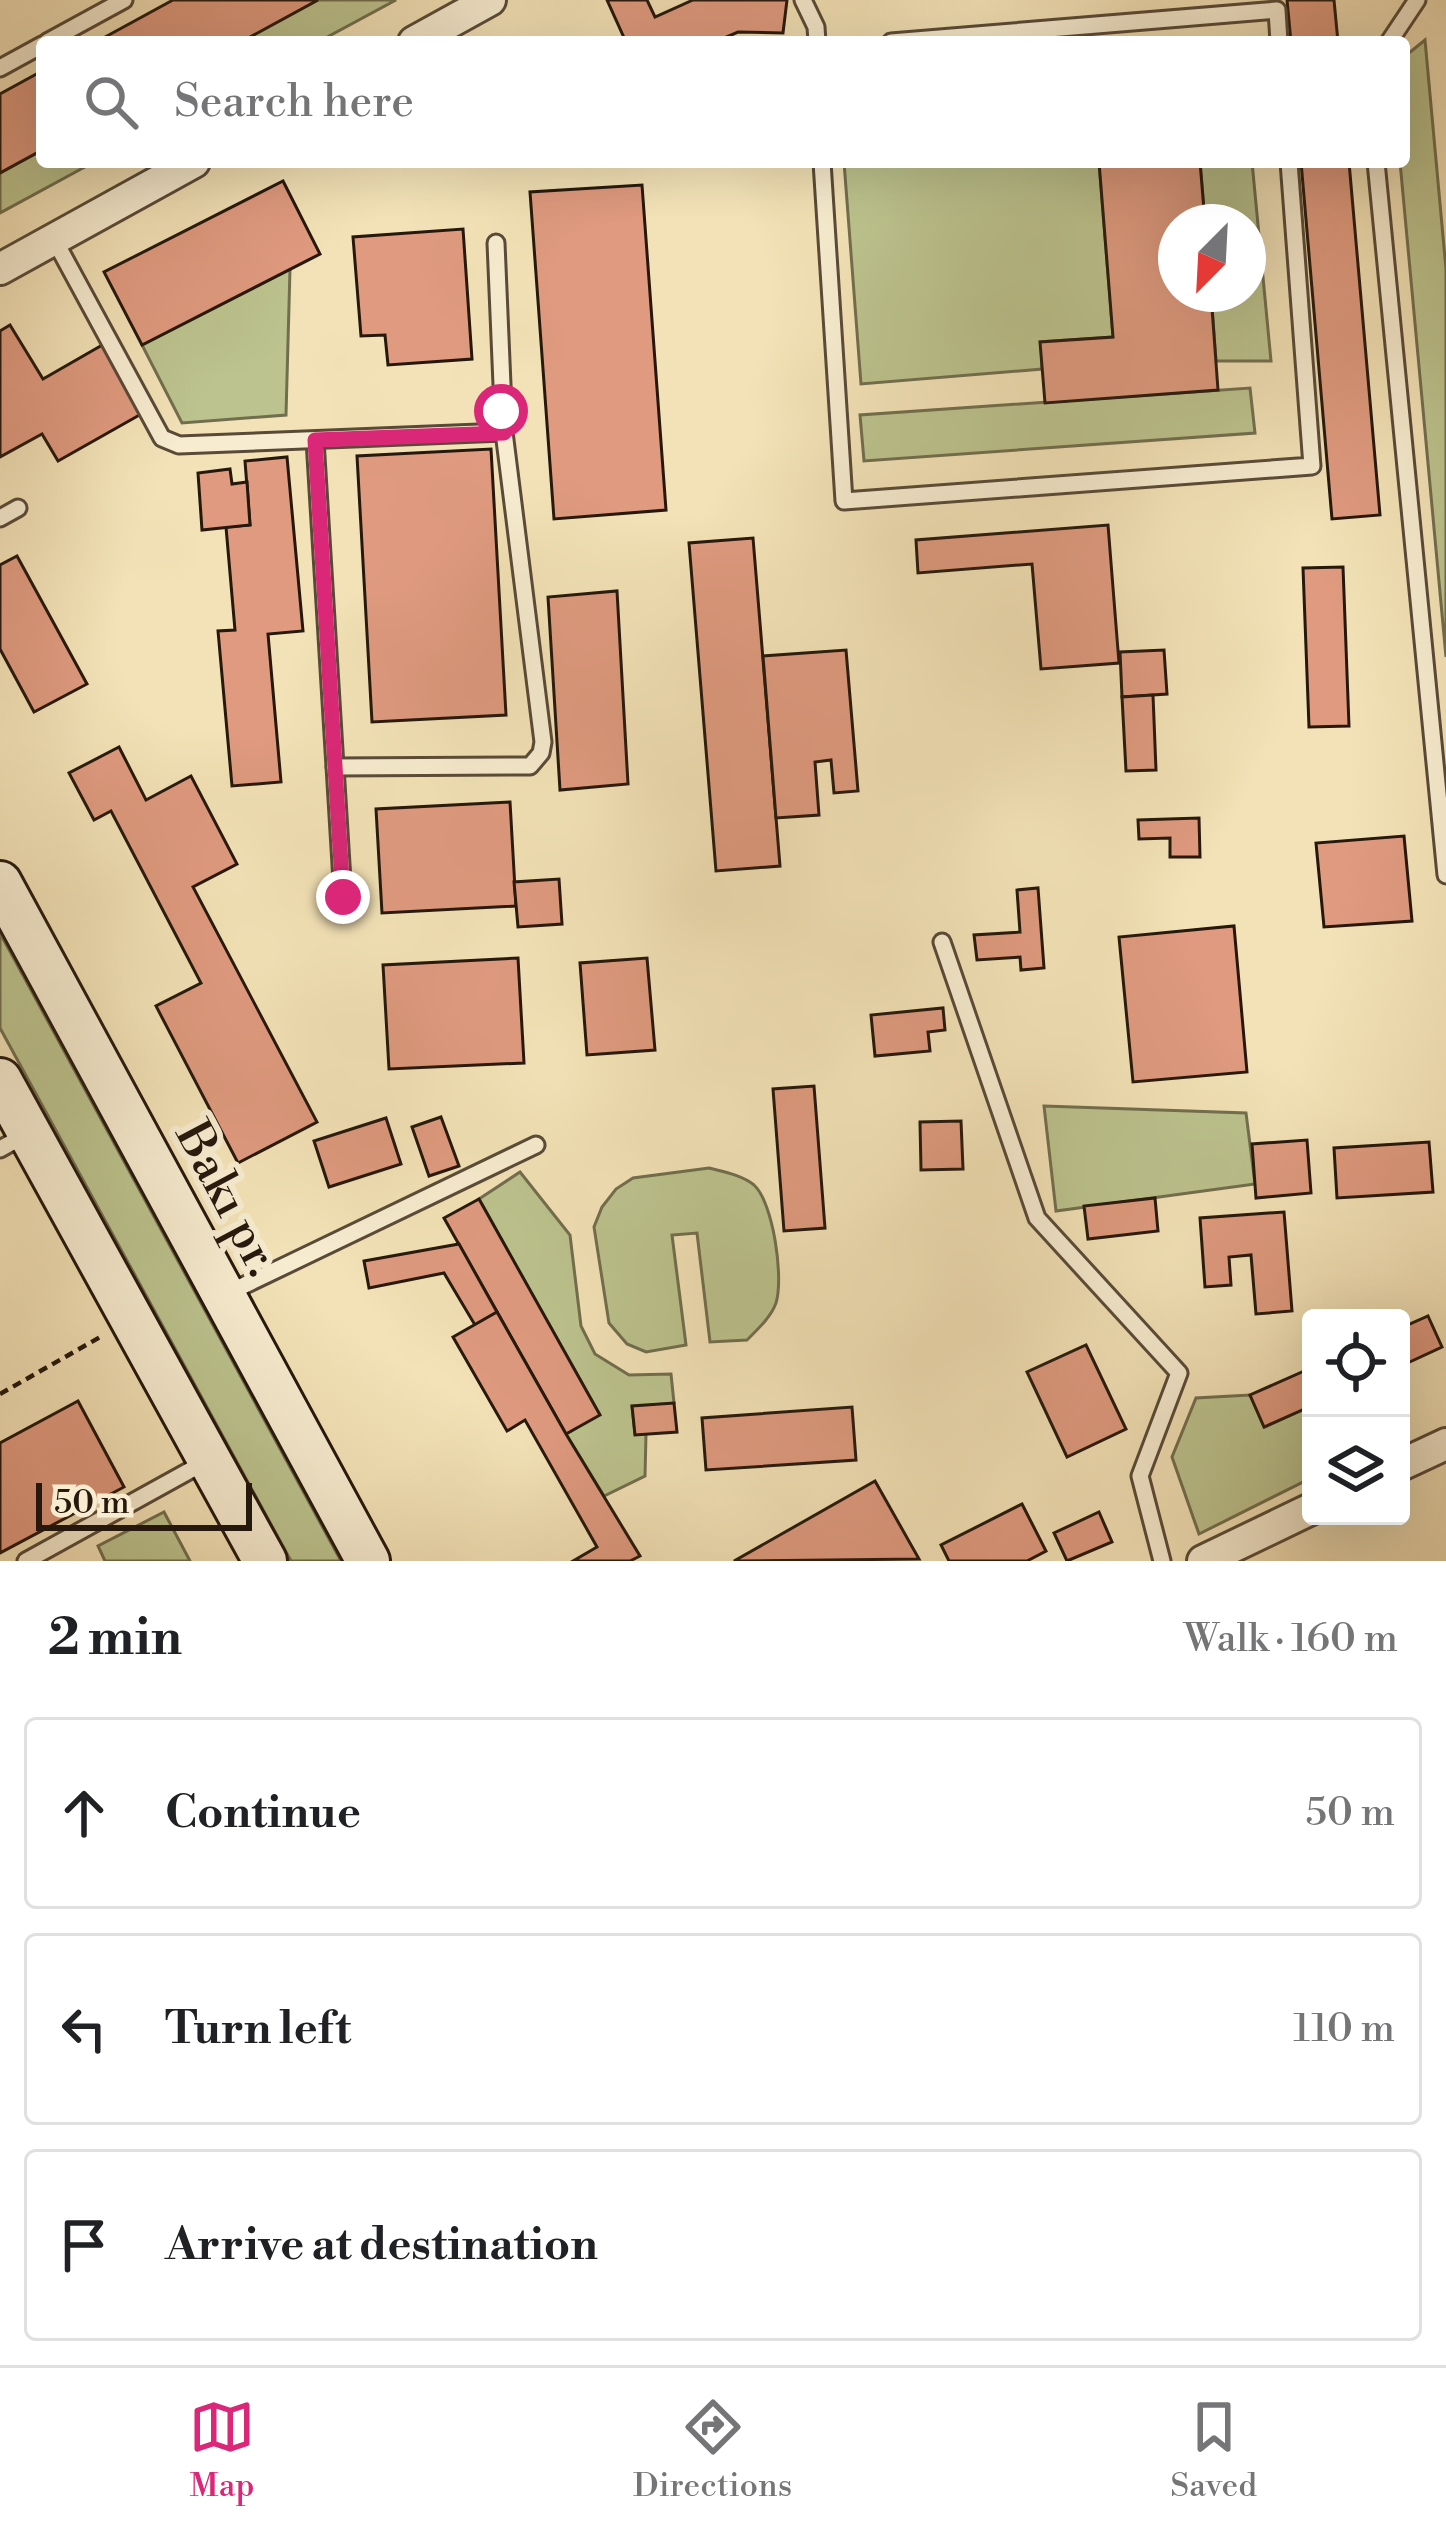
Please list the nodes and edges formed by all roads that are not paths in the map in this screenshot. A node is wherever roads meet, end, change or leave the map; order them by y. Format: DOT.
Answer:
graph roads {
  1 [pos="122,0"];
  2 [pos="490,0"];
  3 [pos="802,0"];
  4 [pos="1417,0"];
  5 [pos="1276,5"];
  6 [pos="58,36"];
  7 [pos="424,36"];
  8 [pos="817,36"];
  9 [pos="953,36"];
  10 [pos="1279,36"];
  11 [pos="1393,36"];
  12 [pos="36,48"];
  13 [pos="0,68"];
  14 [pos="183,168"];
  15 [pos="822,168"];
  16 [pos="1288,168"];
  17 [pos="1377,168"];
  18 [pos="54,239"];
  19 [pos="496,243"];
  20 [pos="0,269"];
  21 [pos="504,433"];
  22 [pos="315,440"];
  23 [pos="18,508"];
  24 [pos="0,518"];
  25 [pos="335,767"];
  26 [pos="1446,875"];
  27 [pos="0,883"];
  28 [pos="343,897"];
  29 [pos="942,942"];
  30 [pos="0,1080"];
  31 [pos="15,1141"];
  32 [pos="536,1145"];
  33 [pos="224,1295"];
  34 [pos="1446,1444"];
  35 [pos="211,1460"];
  36 [pos="1410,1462"];
  37 [pos="1302,1513"];
  38 [pos="26,1561"];
  39 [pos="265,1561"];
  40 [pos="368,1561"];
  41 [pos="1162,1561"];
  42 [pos="1203,1561"];
  1 -- 6 [label="lane"];
  2 -- 7 [label="street"];
  3 -- 8 [label="lane"];
  4 -- 11 [label="lane"];
  5 -- 9 [label="lane"];
  5 -- 10 [label="lane"];
  12 -- 13 [label="lane"];
  14 -- 18 [label="street"];
  15 -- 16 [label="lane"];
  17 -- 26 [label="lane"];
  18 -- 20 [label="street"];
  18 -- 22 [label="lane"];
  19 -- 21 [label="lane"];
  21 -- 22 [label="lane"];
  21 -- 25 [label="lane"];
  22 -- 25 [label="lane"];
  23 -- 24 [label="lane"];
  25 -- 28 [label="lane"];
  27 -- 33 [label="street, Bakı pr."];
  29 -- 41 [label="lane"];
  30 -- 31 [label="street"];
  31 -- 35 [label="street"];
  32 -- 33 [label="lane"];
  33 -- 40 [label="street, Bakı pr."];
  34 -- 36 [label="street"];
  35 -- 38 [label="lane"];
  35 -- 39 [label="street"];
  37 -- 42 [label="street"];
}
